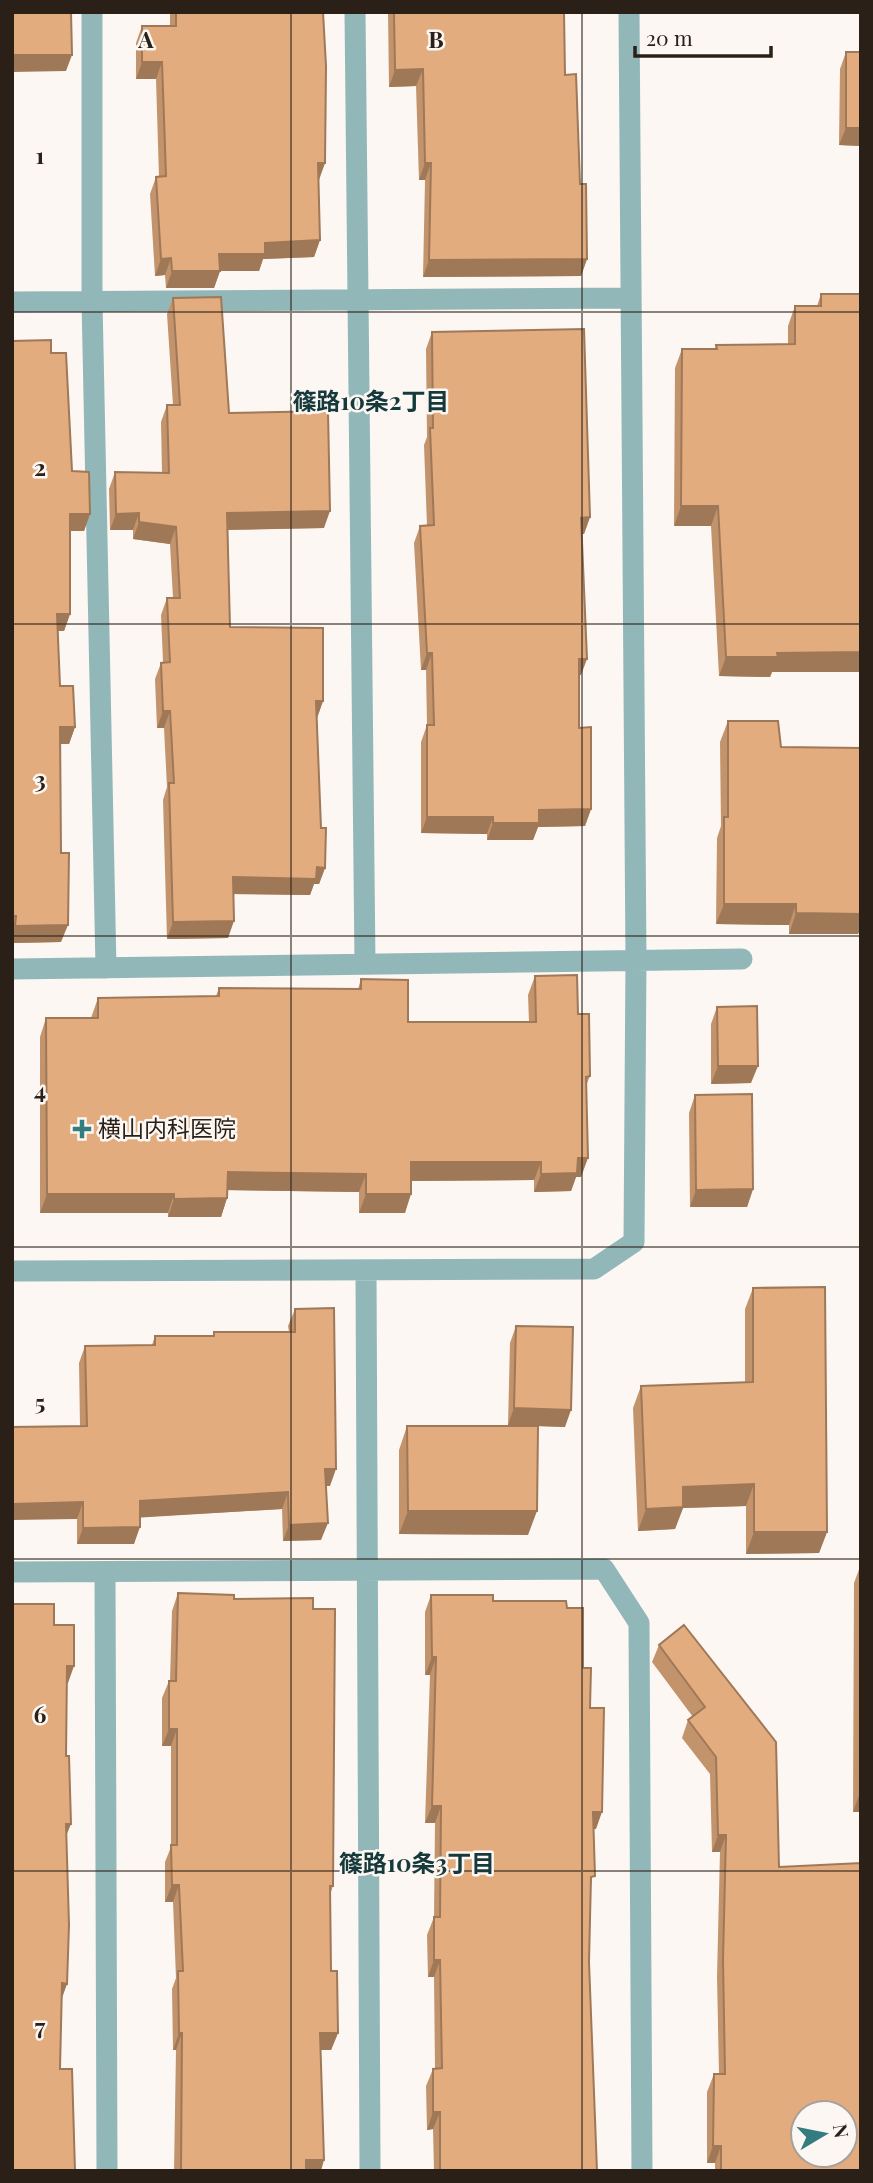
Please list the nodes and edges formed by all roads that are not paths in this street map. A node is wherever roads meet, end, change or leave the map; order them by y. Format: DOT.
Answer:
graph roads {
  1 [pos="92,12"];
  2 [pos="355,12"];
  3 [pos="629,12"];
  4 [pos="631,298"];
  5 [pos="360,299"];
  6 [pos="92,301"];
  7 [pos="12,302"];
  8 [pos="742,959"];
  9 [pos="636,960"];
  10 [pos="365,964"];
  11 [pos="106,968"];
  12 [pos="12,969"];
  13 [pos="366,1270"];
  14 [pos="12,1271"];
  15 [pos="366,1571"];
  16 [pos="12,1572"];
  17 [pos="105,1572"];
  18 [pos="107,2171"];
  19 [pos="370,2171"];
  20 [pos="642,2171"];
  1 -- 6 [label="street"];
  2 -- 5 [label="street"];
  3 -- 4 [label="street"];
  4 -- 5 [label="street"];
  4 -- 9 [label="street"];
  5 -- 6 [label="street"];
  5 -- 10 [label="street"];
  6 -- 7 [label="street"];
  6 -- 11 [label="street"];
  8 -- 9 [label="street"];
  9 -- 10 [label="street"];
  9 -- 13 [label="street"];
  10 -- 11 [label="street"];
  11 -- 12 [label="street"];
  13 -- 14 [label="street"];
  13 -- 15 [label="street"];
  15 -- 17 [label="street"];
  15 -- 19 [label="street"];
  15 -- 20 [label="street"];
  16 -- 17 [label="street"];
  17 -- 18 [label="street"];
}
